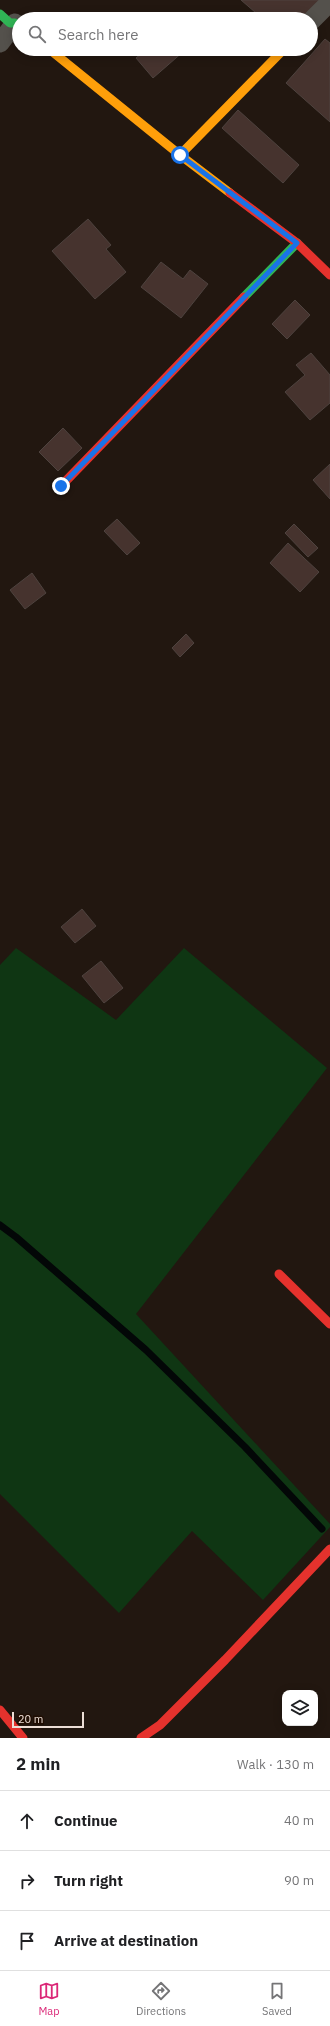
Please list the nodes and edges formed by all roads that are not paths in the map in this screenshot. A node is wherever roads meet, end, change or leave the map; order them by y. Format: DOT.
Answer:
graph roads {
  1 [pos="330,2"];
  2 [pos="318,14"];
  3 [pos="11,21"];
  4 [pos="0,43"];
  5 [pos="58,56"];
  6 [pos="277,56"];
  7 [pos="180,155"];
  8 [pos="297,243"];
  9 [pos="330,275"];
  10 [pos="61,486"];
  11 [pos="279,1274"];
  12 [pos="330,1324"];
  13 [pos="330,1550"];
  14 [pos="0,1710"];
  15 [pos="23,1738"];
  16 [pos="141,1738"];
  1 -- 2 [label="street"];
  3 -- 4 [label="street"];
  5 -- 7 [label="street"];
  6 -- 7 [label="street"];
  7 -- 8 [label="street"];
  8 -- 9 [label="street"];
  8 -- 10 [label="street"];
  11 -- 12 [label="street"];
  13 -- 16 [label="street"];
  14 -- 15 [label="street"];
}
